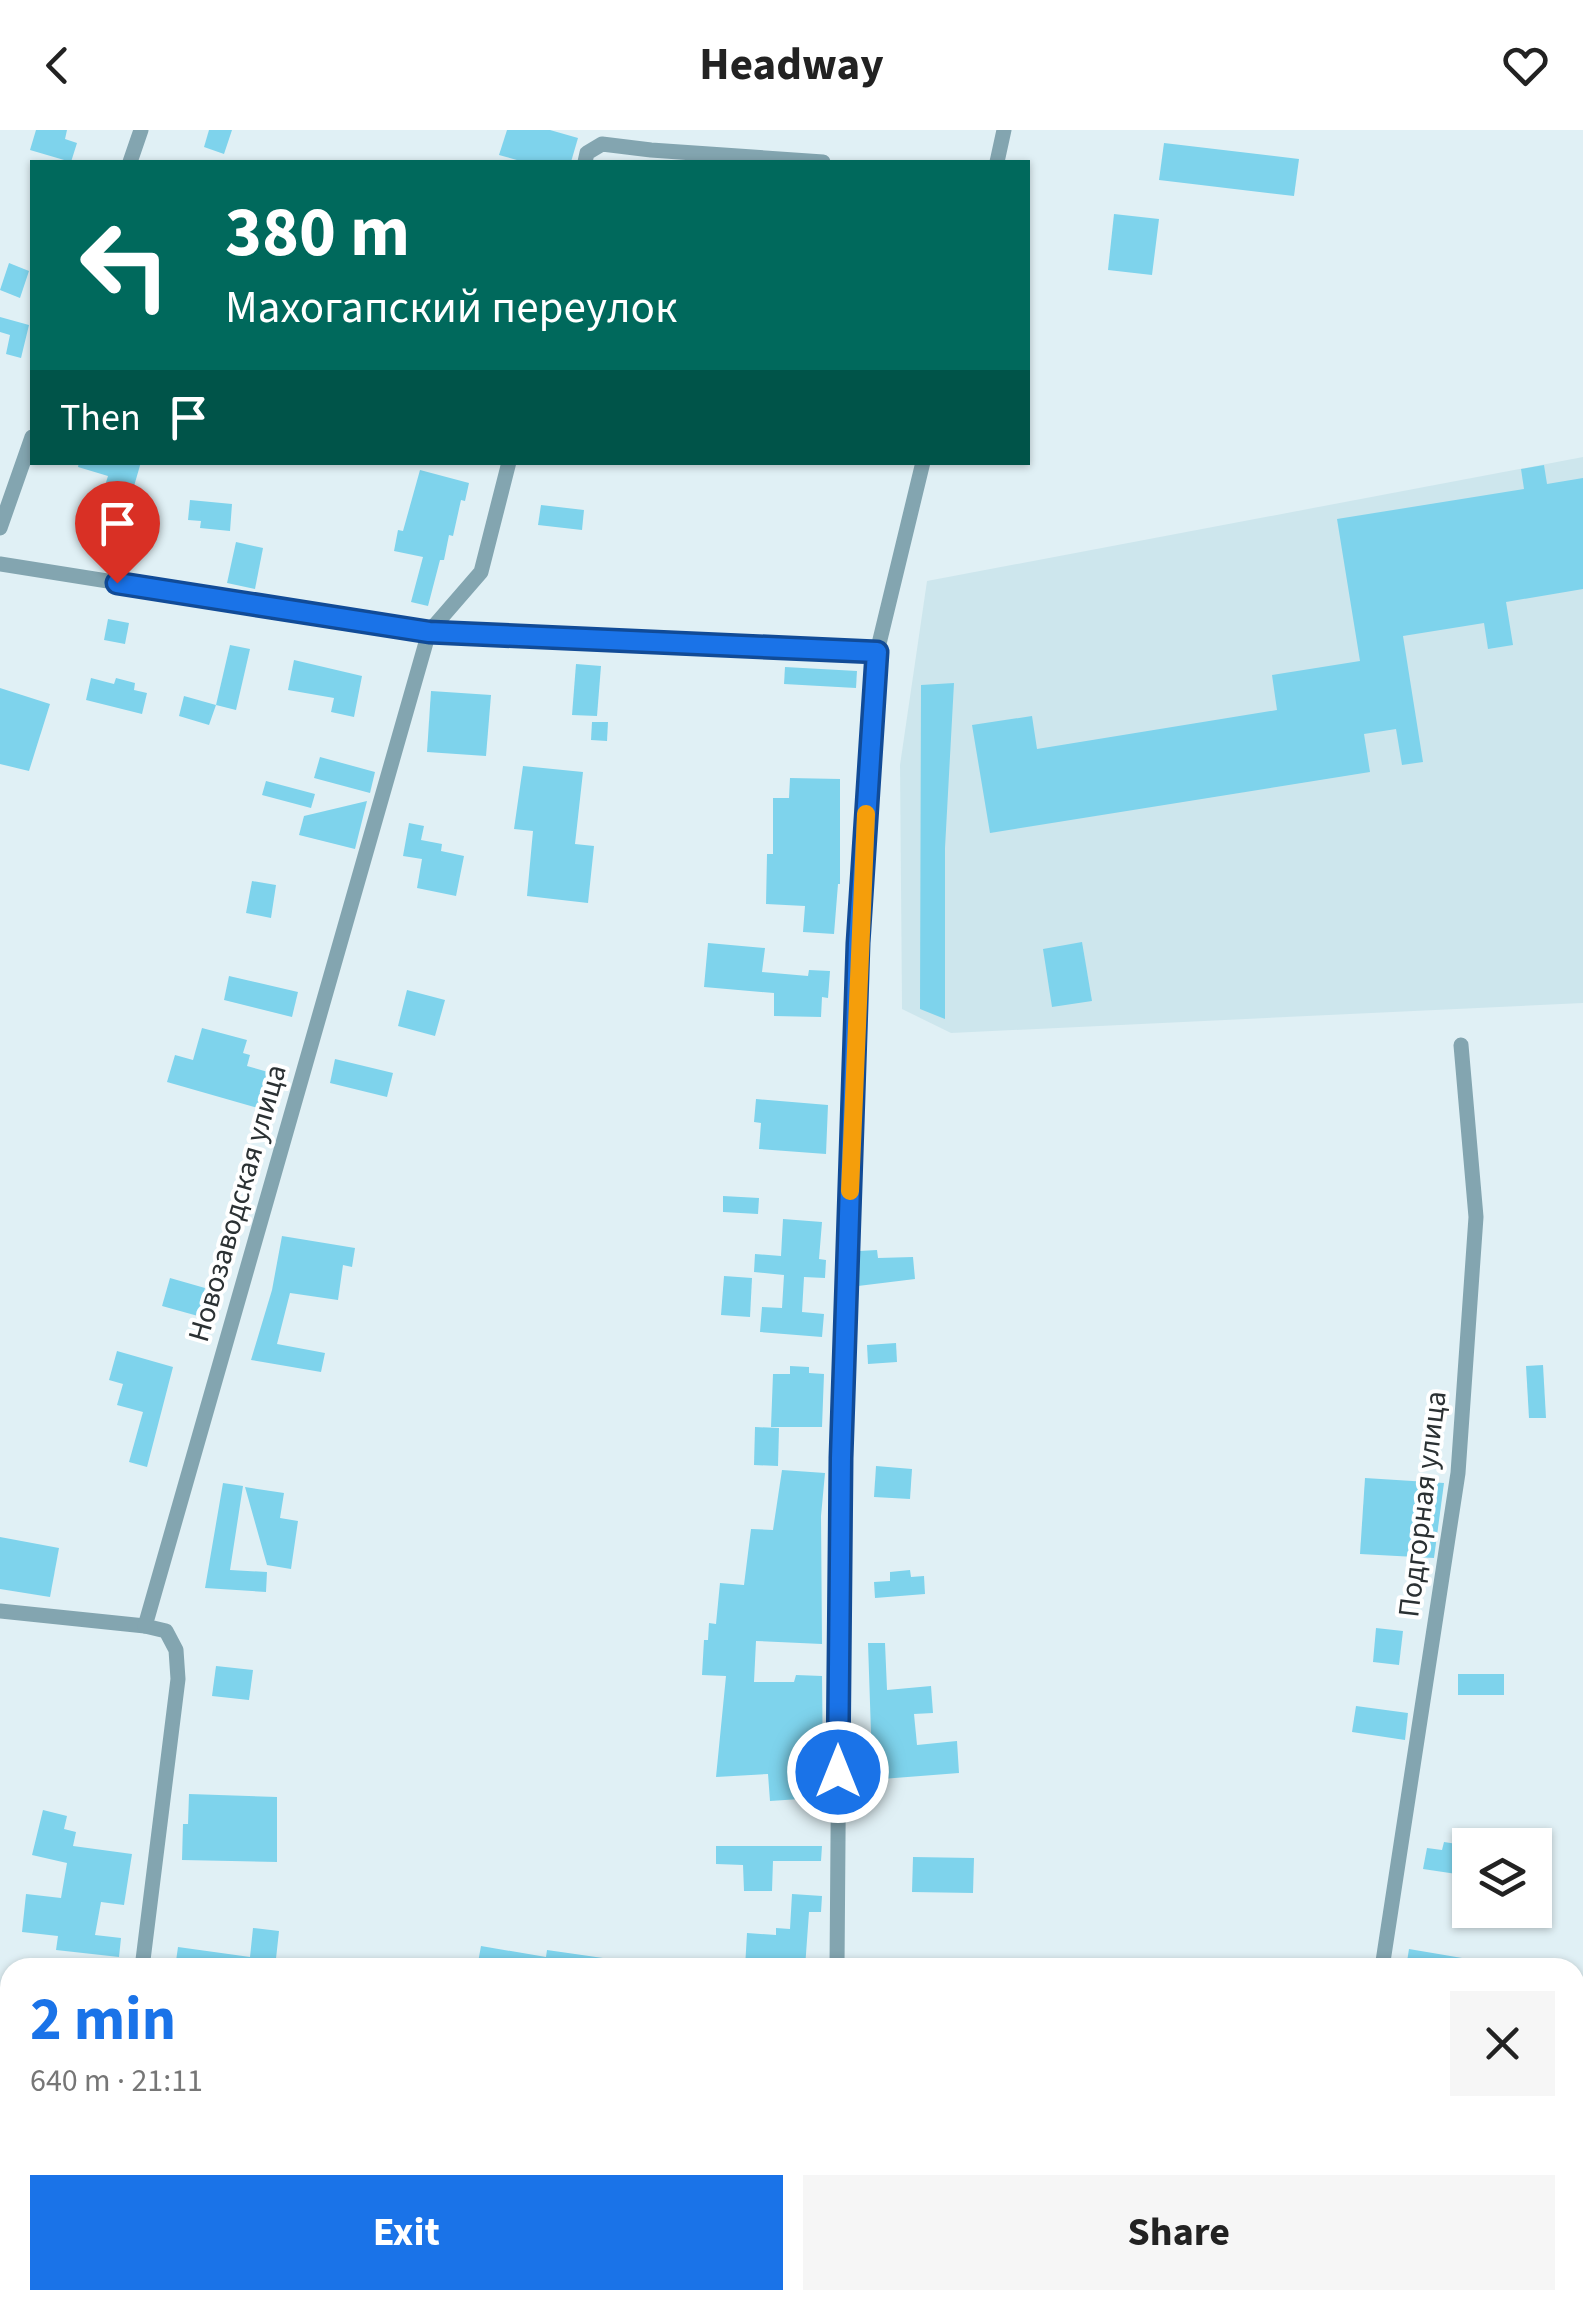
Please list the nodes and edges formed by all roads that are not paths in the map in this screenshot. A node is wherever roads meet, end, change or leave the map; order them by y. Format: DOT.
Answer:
graph roads {
  1 [pos="142,130"];
  2 [pos="1004,130"];
  3 [pos="131,160"];
  4 [pos="586,160"];
  5 [pos="794,160"];
  6 [pos="997,160"];
  7 [pos="30,443"];
  8 [pos="508,465"];
  9 [pos="923,465"];
  10 [pos="0,528"];
  11 [pos="0,564"];
  12 [pos="429,632"];
  13 [pos="877,652"];
  14 [pos="1461,1045"];
  15 [pos="0,1611"];
  16 [pos="145,1626"];
  17 [pos="143,1958"];
  18 [pos="837,1958"];
  19 [pos="1384,1958"];
  1 -- 3 [label="street"];
  2 -- 6 [label="street"];
  4 -- 5 [label="street"];
  7 -- 10 [label="street"];
  8 -- 12 [label="street, Новозаводская улица"];
  9 -- 13 [label="street"];
  11 -- 12 [label="street"];
  12 -- 13 [label="street"];
  12 -- 16 [label="street, Новозаводская улица"];
  13 -- 18 [label="street"];
  14 -- 19 [label="street, Подгорная улица"];
  15 -- 16 [label="street"];
  16 -- 17 [label="street"];
}
